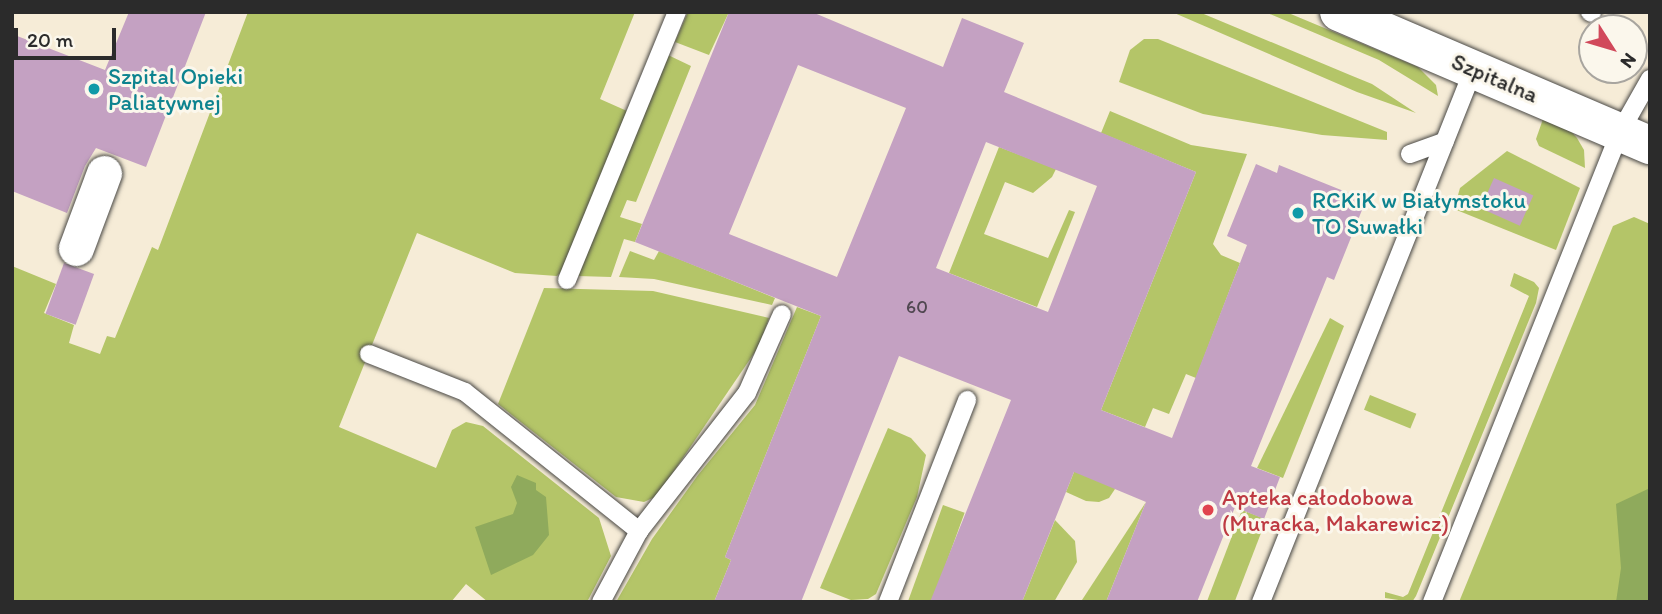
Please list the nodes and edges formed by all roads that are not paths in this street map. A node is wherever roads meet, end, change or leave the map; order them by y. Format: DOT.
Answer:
graph roads {
  1 [pos="677,12"];
  2 [pos="1339,12"];
  3 [pos="1475,68"];
  4 [pos="1650,79"];
  5 [pos="1635,139"];
  6 [pos="1445,141"];
  7 [pos="1410,153"];
  8 [pos="104,173"];
  9 [pos="76,248"];
  10 [pos="567,281"];
  11 [pos="782,314"];
  12 [pos="369,354"];
  13 [pos="967,400"];
  14 [pos="639,531"];
  15 [pos="601,602"];
  16 [pos="888,602"];
  17 [pos="1261,602"];
  18 [pos="1432,602"];
  1 -- 10 [label="lane"];
  2 -- 3 [label="street, Szpitalna"];
  3 -- 5 [label="street, Szpitalna"];
  3 -- 6 [label="lane"];
  4 -- 5 [label="lane"];
  5 -- 18 [label="lane"];
  6 -- 7 [label="lane"];
  6 -- 17 [label="lane"];
  8 -- 9 [label="street"];
  11 -- 14 [label="lane"];
  12 -- 14 [label="lane"];
  13 -- 16 [label="lane"];
  14 -- 15 [label="lane"];
}
